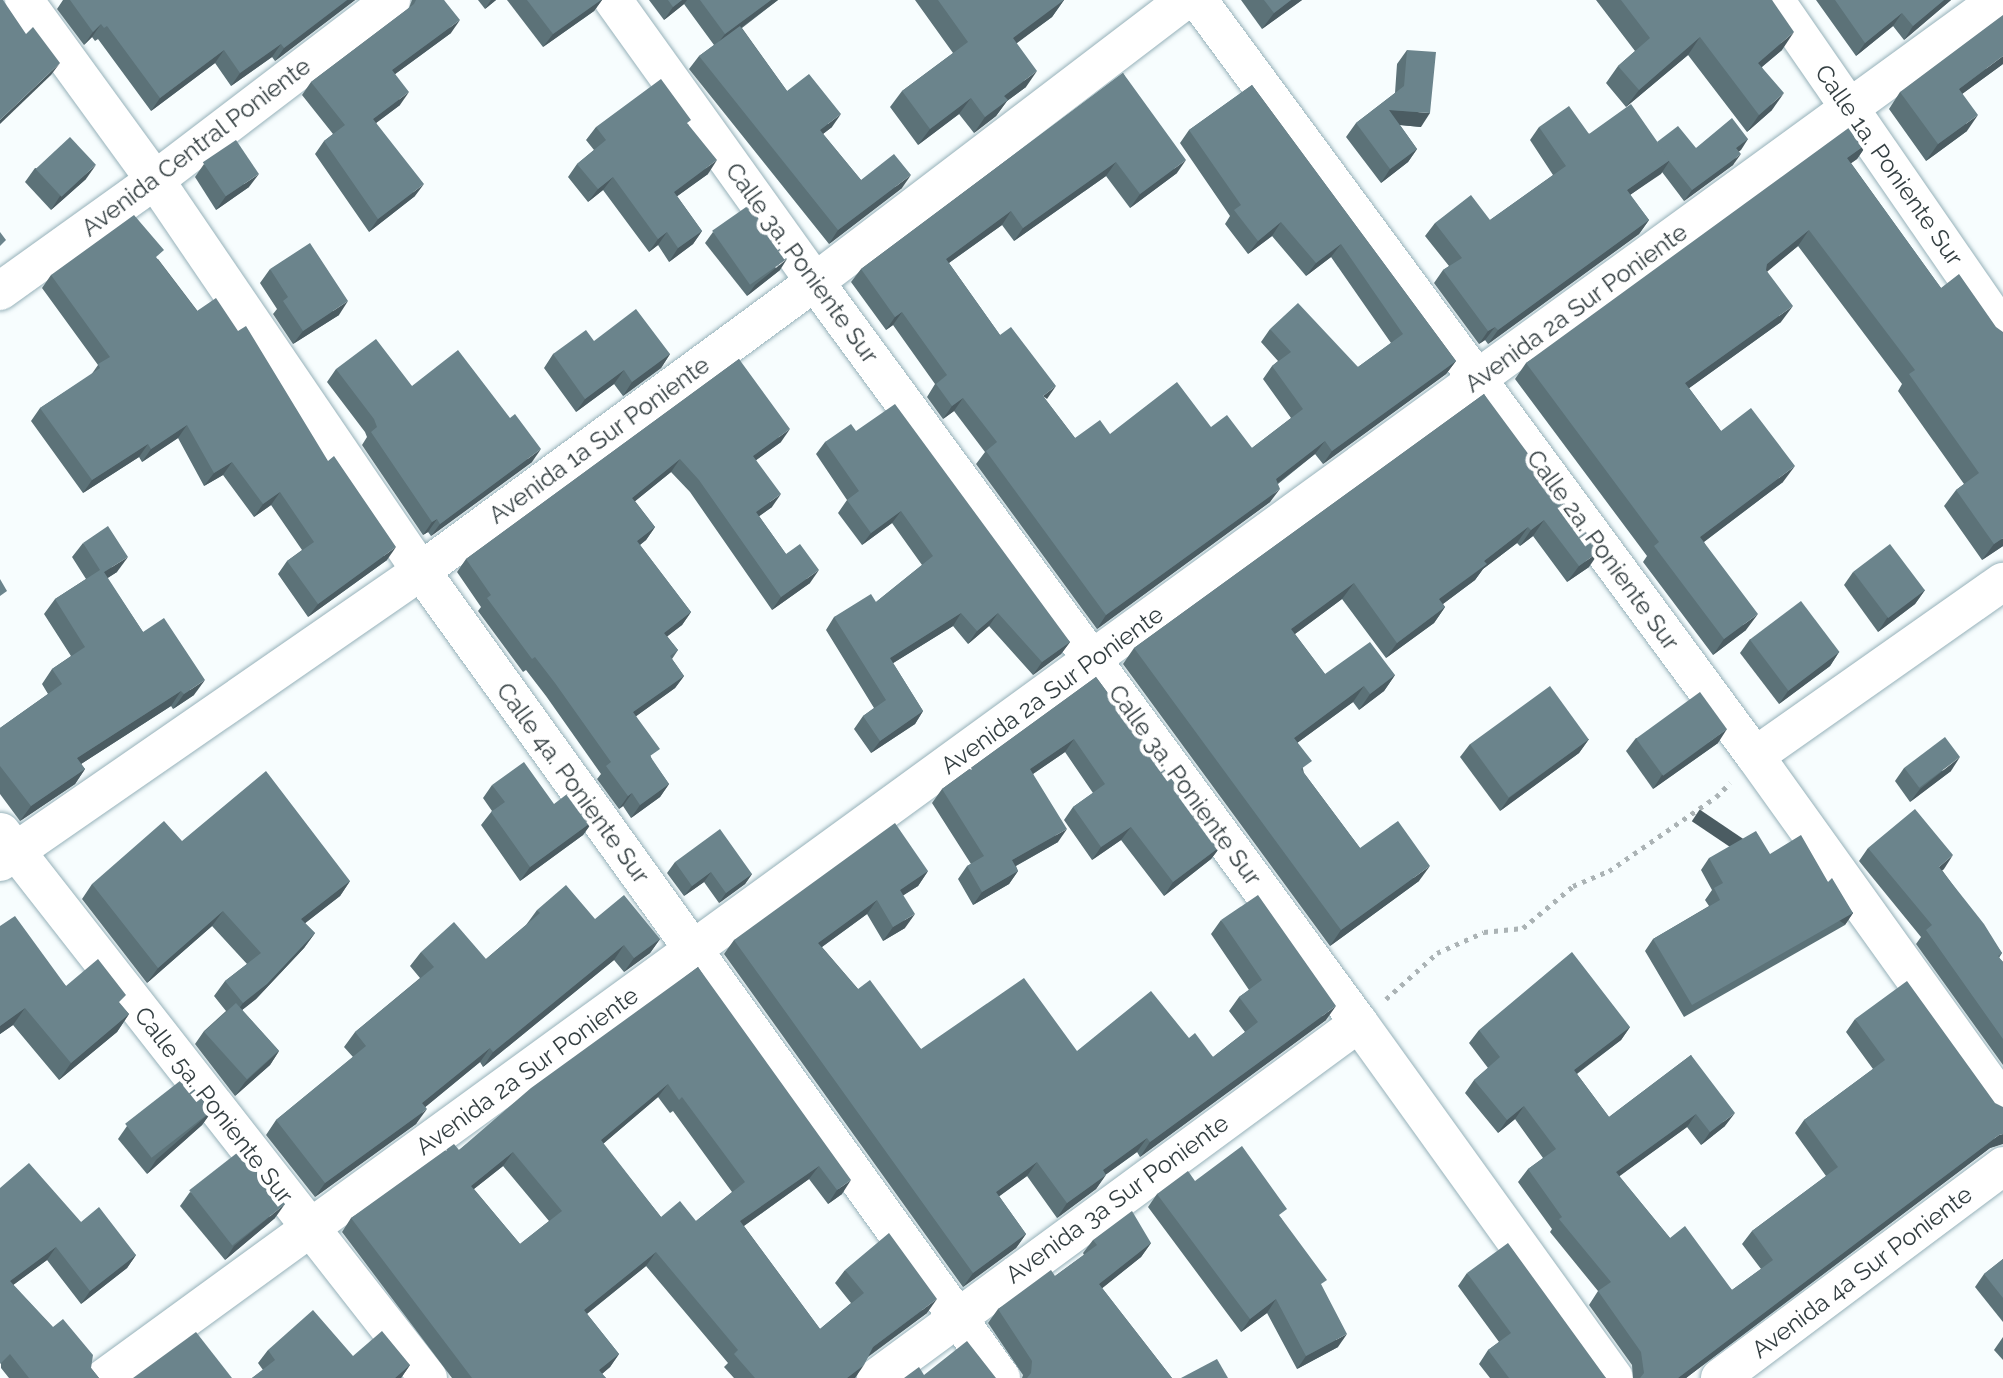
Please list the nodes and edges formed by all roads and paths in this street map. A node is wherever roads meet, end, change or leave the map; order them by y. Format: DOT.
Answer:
graph roads {
  1 [pos="24,0"];
  2 [pos="391,0"];
  3 [pos="613,0"];
  4 [pos="1185,0"];
  5 [pos="1198,0"];
  6 [pos="1775,0"];
  7 [pos="1998,0"];
  8 [pos="1850,110"];
  9 [pos="155,180"];
  10 [pos="815,282"];
  11 [pos="0,291"];
  12 [pos="2003,331"];
  13 [pos="1477,380"];
  14 [pos="421,571"];
  15 [pos="2003,582"];
  16 [pos="1093,660"];
  17 [pos="1755,756"];
  18 [pos="5,848"];
  19 [pos="693,950"];
  20 [pos="1359,1023"];
  21 [pos="2003,1103"];
  22 [pos="2003,1166"];
  23 [pos="311,1228"];
  24 [pos="954,1317"];
  25 [pos="104,1378"];
  26 [pos="428,1378"];
  27 [pos="876,1378"];
  28 [pos="1001,1378"];
  29 [pos="1614,1378"];
  30 [pos="1720,1378"];
  1 -- 9 [label="street, Calle 4a. Poniente Sur"];
  2 -- 9 [label="street, Avenida Central Poniente"];
  3 -- 10 [label="street, Calle 3a. Poniente Sur"];
  4 -- 10 [label="street, Avenida 1a Sur Poniente"];
  5 -- 13 [label="street, Calle 2a. Poniente Sur"];
  6 -- 8 [label="street, Calle 1a. Poniente Sur"];
  7 -- 8 [label="street, Avenida 2a Sur Poniente"];
  8 -- 12 [label="street, Calle 1a. Poniente Sur"];
  8 -- 13 [label="street, Avenida 2a Sur Poniente"];
  9 -- 11 [label="street, Avenida Central Poniente"];
  9 -- 14 [label="street, Calle 4a. Poniente Sur"];
  10 -- 14 [label="street, Avenida 1a Sur Poniente"];
  10 -- 16 [label="street, Calle 3a. Poniente Sur"];
  13 -- 16 [label="street, Avenida 2a Sur Poniente"];
  13 -- 17 [label="street, Calle 2a. Poniente Sur"];
  14 -- 18 [label="street, Avenida 1a Sur Poniente"];
  14 -- 19 [label="street, Calle 4a. Poniente Sur"];
  15 -- 17 [label="street"];
  16 -- 19 [label="street, Avenida 2a Sur Poniente"];
  16 -- 20 [label="street, Calle 3a. Poniente Sur"];
  17 -- 20 [label="path"];
  17 -- 21 [label="street, Calle 2a. Poniente Sur"];
  18 -- 23 [label="street, Calle 5a. Poniente Sur"];
  19 -- 23 [label="street, Avenida 2a Sur Poniente"];
  19 -- 24 [label="street, Calle 4a. Poniente Sur"];
  20 -- 24 [label="street, Avenida 3a Sur Poniente"];
  20 -- 29 [label="street, Calle 3a. Poniente Sur"];
  22 -- 30 [label="street, Avenida 4a Sur Poniente"];
  23 -- 25 [label="street, Avenida 2a Sur Poniente"];
  23 -- 26 [label="street, Calle 5a. Poniente Sur"];
  24 -- 27 [label="street, Avenida 3a Sur Poniente"];
  24 -- 28 [label="street, Calle 4a. Poniente Sur"];
}
